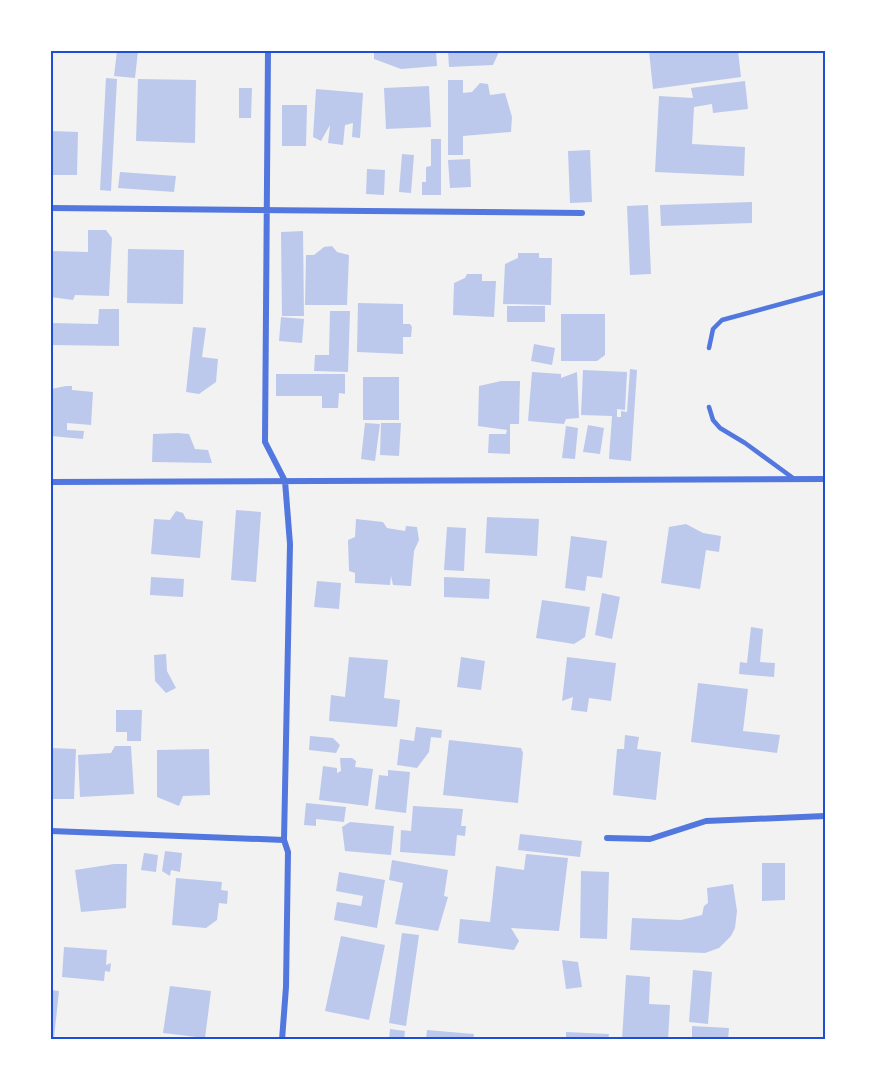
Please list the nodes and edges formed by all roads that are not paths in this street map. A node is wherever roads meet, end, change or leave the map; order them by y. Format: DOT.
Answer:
graph roads {
  1 [pos="267,51"];
  2 [pos="51,208"];
  3 [pos="265,209"];
  4 [pos="582,213"];
  5 [pos="825,292"];
  6 [pos="710,348"];
  7 [pos="709,407"];
  8 [pos="793,478"];
  9 [pos="825,479"];
  10 [pos="51,482"];
  11 [pos="285,482"];
  12 [pos="825,816"];
  13 [pos="51,831"];
  14 [pos="607,837"];
  15 [pos="285,840"];
  16 [pos="282,1040"];
  1 -- 3 [label="street"];
  2 -- 3 [label="street"];
  3 -- 4 [label="street"];
  3 -- 11 [label="street"];
  5 -- 6 [label="lane"];
  7 -- 8 [label="lane"];
  8 -- 9 [label="street"];
  8 -- 11 [label="street"];
  10 -- 11 [label="street"];
  11 -- 15 [label="street"];
  12 -- 14 [label="street"];
  13 -- 15 [label="street"];
  15 -- 16 [label="street"];
}
